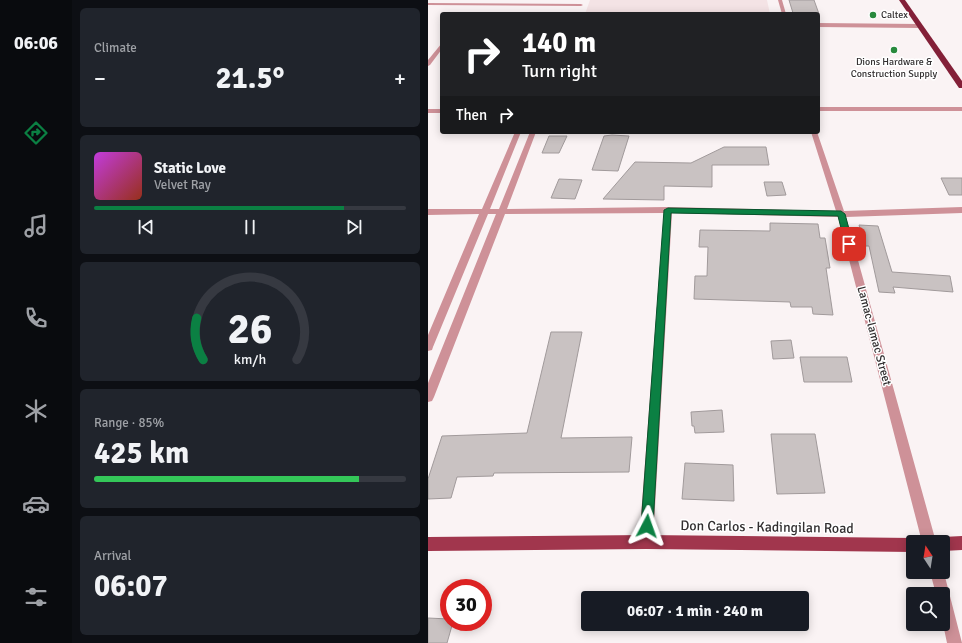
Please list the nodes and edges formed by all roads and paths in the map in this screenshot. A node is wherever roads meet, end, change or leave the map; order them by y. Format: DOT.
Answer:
graph roads {
  1 [pos="780,0"];
  2 [pos="902,0"];
  3 [pos="474,2"];
  4 [pos="428,4"];
  5 [pos="570,5"];
  6 [pos="581,5"];
  7 [pos="468,9"];
  8 [pos="783,12"];
  9 [pos="820,25"];
  10 [pos="919,26"];
  11 [pos="440,48"];
  12 [pos="428,64"];
  13 [pos="962,86"];
  14 [pos="820,109"];
  15 [pos="962,109"];
  16 [pos="428,111"];
  17 [pos="440,111"];
  18 [pos="517,134"];
  19 [pos="532,134"];
  20 [pos="815,134"];
  21 [pos="668,210"];
  22 [pos="962,210"];
  23 [pos="428,212"];
  24 [pos="485,213"];
  25 [pos="500,213"];
  26 [pos="841,214"];
  27 [pos="428,347"];
  28 [pos="428,397"];
  29 [pos="927,535"];
  30 [pos="646,542"];
  31 [pos="962,543"];
  32 [pos="428,544"];
  33 [pos="950,544"];
  34 [pos="906,545"];
  35 [pos="950,623"];
  36 [pos="955,643"];
  1 -- 8 [label="street"];
  2 -- 10 [label="highway"];
  3 -- 4 [label="street"];
  3 -- 5 [label="street"];
  3 -- 7 [label="street"];
  5 -- 6 [label="street"];
  9 -- 10 [label="street"];
  10 -- 13 [label="highway"];
  11 -- 12 [label="street"];
  14 -- 15 [label="street"];
  16 -- 17 [label="street"];
  18 -- 24 [label="street"];
  19 -- 25 [label="street"];
  20 -- 26 [label="street, Lamac-lamac Street"];
  21 -- 25 [label="street"];
  21 -- 26 [label="street"];
  21 -- 30 [label="street"];
  22 -- 26 [label="street"];
  23 -- 24 [label="street"];
  24 -- 25 [label="street"];
  24 -- 27 [label="street"];
  25 -- 28 [label="street"];
  26 -- 29 [label="street, Lamac-lamac Street"];
  30 -- 32 [label="main road, Don Carlos - Kadingilan Road"];
  30 -- 34 [label="main road, Don Carlos - Kadingilan Road"];
  31 -- 33 [label="main road"];
  35 -- 36 [label="street"];
}
